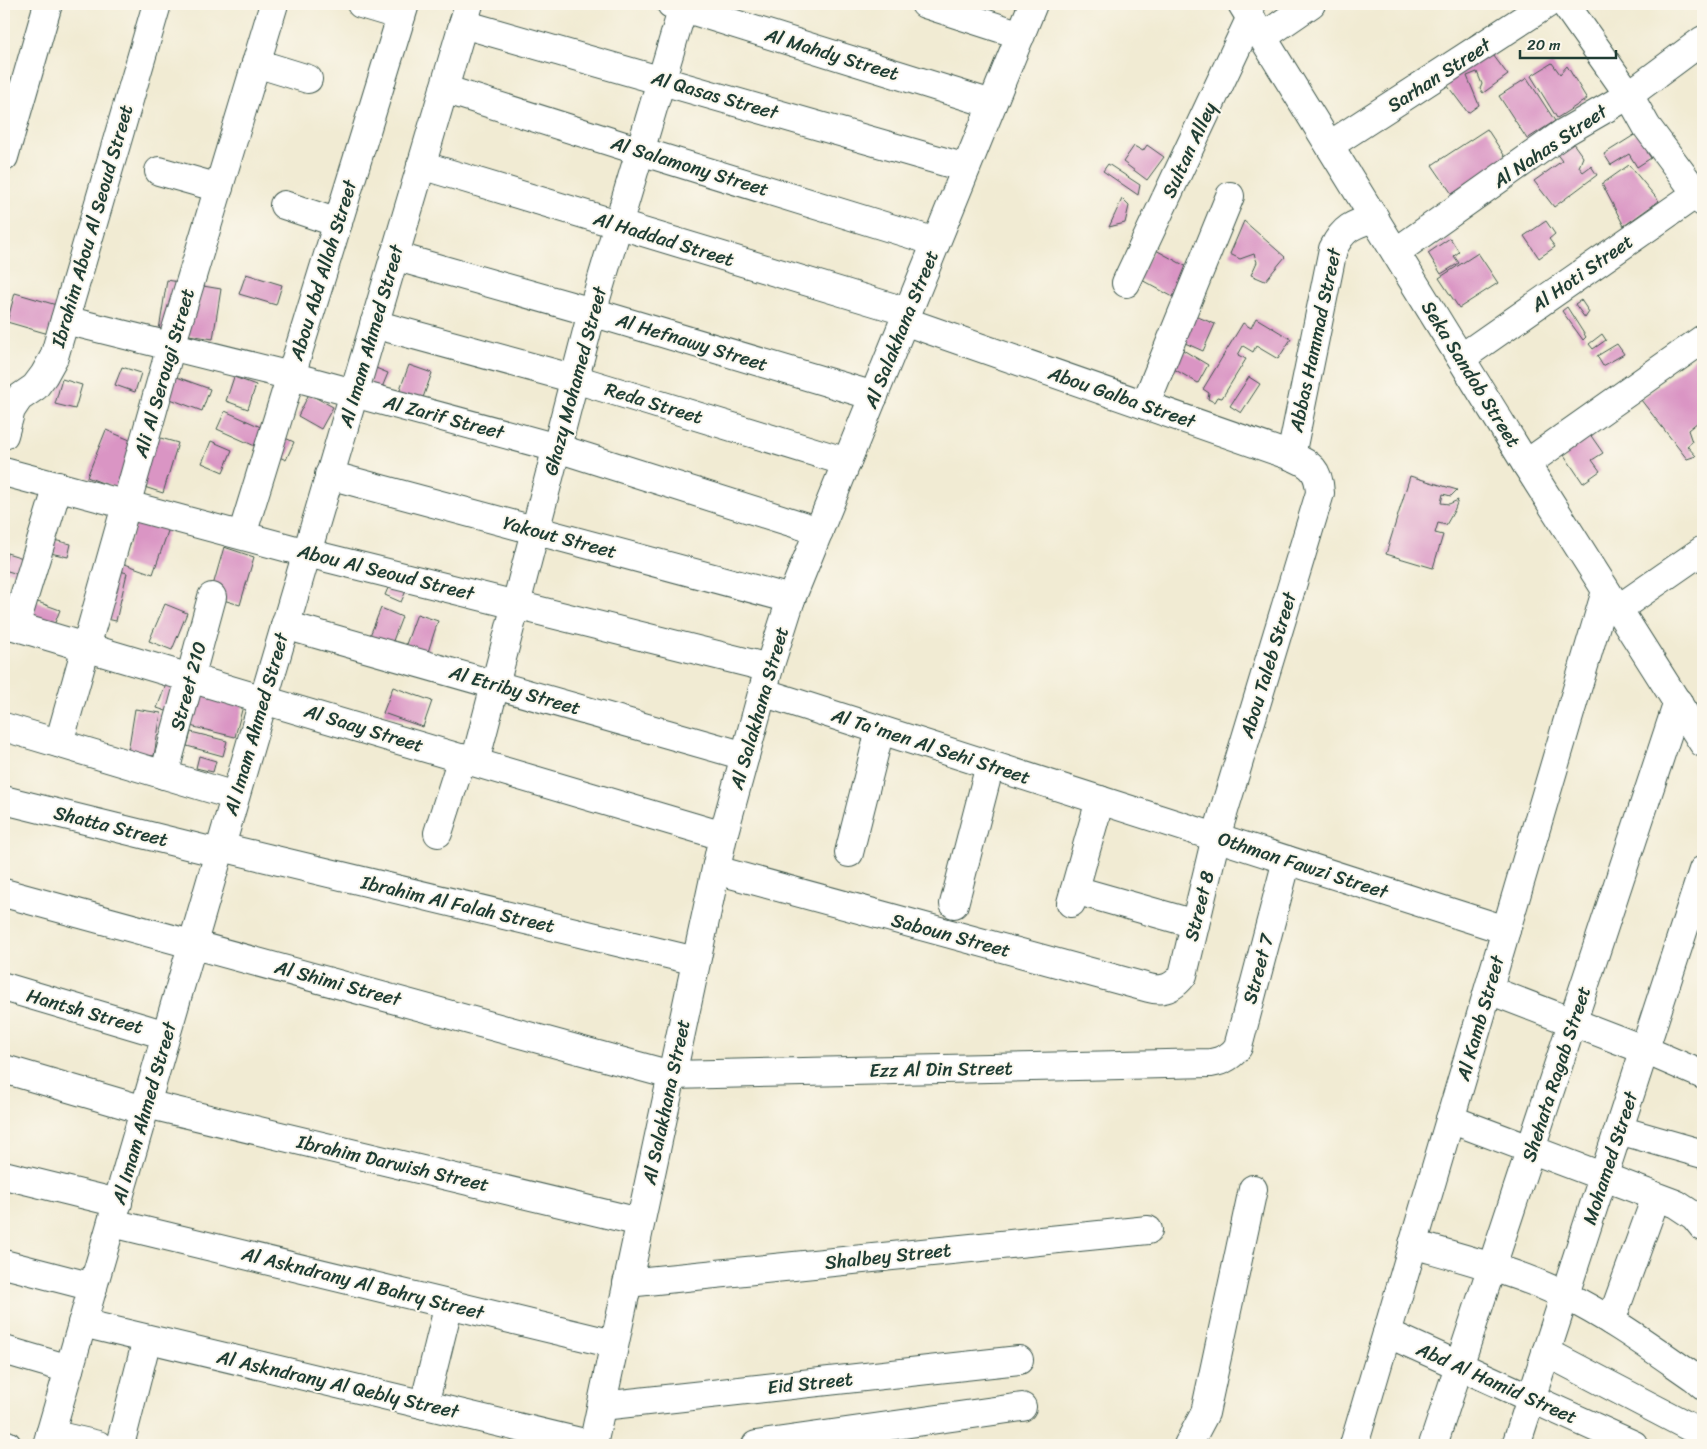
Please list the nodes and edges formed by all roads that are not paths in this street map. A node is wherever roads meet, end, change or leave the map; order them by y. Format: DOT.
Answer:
graph roads {
  1 [pos="48,4"];
  2 [pos="158,4"];
  3 [pos="274,4"];
  4 [pos="361,4"];
  5 [pos="925,4"];
  6 [pos="1033,4"];
  7 [pos="1311,4"];
  8 [pos="1547,4"];
  9 [pos="1565,4"];
  10 [pos="679,5"];
  11 [pos="403,10"];
  12 [pos="466,14"];
  13 [pos="1252,19"];
  14 [pos="1021,35"];
  15 [pos="1703,40"];
  16 [pos="256,63"];
  17 [pos="308,79"];
  18 [pos="661,80"];
  19 [pos="444,89"];
  20 [pos="1628,95"];
  21 [pos="992,104"];
  22 [pos="1330,145"];
  23 [pos="640,151"];
  24 [pos="4,158"];
  25 [pos="421,165"];
  26 [pos="966,168"];
  27 [pos="159,172"];
  28 [pos="219,188"];
  29 [pos="1701,195"];
  30 [pos="1230,196"];
  31 [pos="284,205"];
  32 [pos="1375,218"];
  33 [pos="338,222"];
  34 [pos="618,225"];
  35 [pos="936,242"];
  36 [pos="1396,252"];
  37 [pos="394,256"];
  38 [pos="1126,283"];
  39 [pos="592,312"];
  40 [pos="906,316"];
  41 [pos="65,320"];
  42 [pos="374,324"];
  43 [pos="1703,339"];
  44 [pos="171,346"];
  45 [pos="1460,358"];
  46 [pos="291,376"];
  47 [pos="575,379"];
  48 [pos="354,392"];
  49 [pos="874,396"];
  50 [pos="1144,405"];
  51 [pos="4,435"];
  52 [pos="557,448"];
  53 [pos="1291,456"];
  54 [pos="847,462"];
  55 [pos="1526,464"];
  56 [pos="4,472"];
  57 [pos="329,475"];
  58 [pos="58,486"];
  59 [pos="1320,493"];
  60 [pos="126,504"];
  61 [pos="536,530"];
  62 [pos="819,531"];
  63 [pos="242,535"];
  64 [pos="1703,550"];
  65 [pos="307,553"];
  66 [pos="212,597"];
  67 [pos="791,599"];
  68 [pos="1612,600"];
  69 [pos="516,604"];
  70 [pos="10,624"];
  71 [pos="286,625"];
  72 [pos="86,648"];
  73 [pos="190,678"];
  74 [pos="766,680"];
  75 [pos="495,684"];
  76 [pos="264,698"];
  77 [pos="1678,702"];
  78 [pos="4,727"];
  79 [pos="880,730"];
  80 [pos="1703,742"];
  81 [pos="59,743"];
  82 [pos="745,756"];
  83 [pos="469,760"];
  84 [pos="990,765"];
  85 [pos="164,775"];
  86 [pos="235,796"];
  87 [pos="4,800"];
  88 [pos="1100,800"];
  89 [pos="438,833"];
  90 [pos="723,836"];
  91 [pos="1216,837"];
  92 [pos="220,850"];
  93 [pos="849,853"];
  94 [pos="1287,860"];
  95 [pos="716,870"];
  96 [pos="1703,870"];
  97 [pos="4,893"];
  98 [pos="954,904"];
  99 [pos="1195,924"];
  100 [pos="1506,930"];
  101 [pos="193,944"];
  102 [pos="696,961"];
  103 [pos="1183,975"];
  104 [pos="4,987"];
  105 [pos="1488,990"];
  106 [pos="1572,1023"];
  107 [pos="166,1035"];
  108 [pos="1645,1050"];
  109 [pos="1211,1063"];
  110 [pos="4,1069"];
  111 [pos="672,1074"];
  112 [pos="1703,1075"];
  113 [pos="145,1107"];
  114 [pos="1450,1119"];
  115 [pos="1619,1130"];
  116 [pos="1531,1150"];
  117 [pos="1703,1154"];
  118 [pos="4,1175"];
  119 [pos="1603,1176"];
  120 [pos="1253,1189"];
  121 [pos="1656,1197"];
  122 [pos="115,1213"];
  123 [pos="640,1222"];
  124 [pos="1703,1227"];
  125 [pos="1148,1230"];
  126 [pos="1414,1244"];
  127 [pos="4,1264"];
  128 [pos="1492,1267"];
  129 [pos="627,1283"];
  130 [pos="93,1287"];
  131 [pos="1565,1296"];
  132 [pos="449,1304"];
  133 [pos="1611,1321"];
  134 [pos="82,1323"];
  135 [pos="1387,1333"];
  136 [pos="147,1339"];
  137 [pos="614,1344"];
  138 [pos="4,1350"];
  139 [pos="1546,1352"];
  140 [pos="1018,1360"];
  141 [pos="1459,1366"];
  142 [pos="69,1369"];
  143 [pos="1700,1378"];
  144 [pos="1531,1399"];
  145 [pos="424,1405"];
  146 [pos="602,1406"];
  147 [pos="1022,1408"];
  148 [pos="1703,1434"];
  149 [pos="49,1440"];
  150 [pos="98,1445"];
  151 [pos="120,1445"];
  152 [pos="593,1445"];
  153 [pos="756,1445"];
  154 [pos="1188,1445"];
  155 [pos="1354,1445"];
  156 [pos="1433,1445"];
  157 [pos="1516,1445"];
  158 [pos="1634,1445"];
  1 -- 24 [label="street"];
  2 -- 41 [label="street, Ibrahim Abou Al Seoud Street"];
  3 -- 16 [label="street, Ali Al Serougi Street"];
  4 -- 11 [label="street"];
  5 -- 14 [label="street"];
  6 -- 14 [label="street, Al Salakhana Street"];
  7 -- 13 [label="street"];
  8 -- 22 [label="street, Sarhan Street"];
  9 -- 20 [label="street"];
  10 -- 18 [label="street, Ghazy Mohamed Street"];
  10 -- 21 [label="street, Al Mahdy Street"];
  11 -- 33 [label="street, Abou Abd Allah Street"];
  12 -- 18 [label="street, Al Qasas Street"];
  12 -- 19 [label="street, Al Imam Ahmed Street"];
  13 -- 22 [label="street, Seka Sandob Street"];
  13 -- 38 [label="street, Sultan Alley"];
  14 -- 21 [label="street, Al Salakhana Street"];
  15 -- 20 [label="street, Al Nahas Street"];
  16 -- 17 [label="street"];
  16 -- 28 [label="street, Ali Al Serougi Street"];
  18 -- 23 [label="street, Ghazy Mohamed Street"];
  18 -- 26 [label="street, Al Qasas Street"];
  19 -- 23 [label="street, Al Salamony Street"];
  19 -- 25 [label="street, Al Imam Ahmed Street"];
  20 -- 29 [label="street"];
  20 -- 36 [label="street, Al Nahas Street"];
  21 -- 26 [label="street, Al Salakhana Street"];
  22 -- 32 [label="street, Seka Sandob Street"];
  23 -- 34 [label="street, Ghazy Mohamed Street"];
  23 -- 35 [label="street, Al Salamony Street"];
  25 -- 34 [label="street, Al Haddad Street"];
  25 -- 37 [label="street, Al Imam Ahmed Street"];
  26 -- 35 [label="street, Al Salakhana Street"];
  27 -- 28 [label="street"];
  28 -- 44 [label="street, Ali Al Serougi Street"];
  29 -- 45 [label="street, Al Hoti Street"];
  30 -- 50 [label="street"];
  31 -- 33 [label="street"];
  32 -- 36 [label="street, Seka Sandob Street"];
  32 -- 53 [label="street, Abbas Hammad Street"];
  33 -- 46 [label="street, Abou Abd Allah Street"];
  34 -- 39 [label="street, Ghazy Mohamed Street"];
  34 -- 40 [label="street, Al Haddad Street"];
  35 -- 40 [label="street, Al Salakhana Street"];
  36 -- 45 [label="street, Seka Sandob Street"];
  37 -- 39 [label="street, Al Hefnawy Street"];
  37 -- 42 [label="street, Al Imam Ahmed Street"];
  39 -- 47 [label="street, Ghazy Mohamed Street"];
  39 -- 49 [label="street, Al Hefnawy Street"];
  40 -- 49 [label="street, Al Salakhana Street"];
  40 -- 50 [label="street, Abou Galba Street"];
  41 -- 44 [label="street, Al Zarif Street"];
  41 -- 51 [label="street, Ibrahim Abou Al Seoud Street"];
  42 -- 47 [label="street, Reda Street"];
  42 -- 48 [label="street, Al Imam Ahmed Street"];
  43 -- 55 [label="street"];
  44 -- 46 [label="street, Al Zarif Street"];
  44 -- 60 [label="street, Ali Al Serougi Street"];
  45 -- 55 [label="street, Seka Sandob Street"];
  46 -- 48 [label="street, Al Zarif Street"];
  46 -- 63 [label="street, Abou Abd Allah Street"];
  47 -- 52 [label="street, Ghazy Mohamed Street"];
  47 -- 54 [label="street, Reda Street"];
  48 -- 52 [label="street, Al Zarif Street"];
  48 -- 57 [label="street, Al Imam Ahmed Street"];
  49 -- 54 [label="street, Al Salakhana Street"];
  50 -- 53 [label="street, Abou Galba Street"];
  52 -- 61 [label="street, Ghazy Mohamed Street"];
  52 -- 62 [label="street, Al Zarif Street"];
  53 -- 59 [label="street, Abou Galba Street"];
  54 -- 62 [label="street, Al Salakhana Street"];
  55 -- 68 [label="street, Seka Sandob Street"];
  56 -- 58 [label="street, Abou Al Seoud Street"];
  57 -- 61 [label="street, Yakout Street"];
  57 -- 65 [label="street, Al Imam Ahmed Street"];
  58 -- 60 [label="street, Abou Al Seoud Street"];
  58 -- 70 [label="street"];
  59 -- 91 [label="street, Abou Taleb Street"];
  60 -- 63 [label="street, Abou Al Seoud Street"];
  60 -- 72 [label="street, Ali Al Serougi Street"];
  61 -- 67 [label="street, Yakout Street"];
  61 -- 69 [label="street, Ghazy Mohamed Street"];
  62 -- 67 [label="street, Al Salakhana Street"];
  63 -- 65 [label="street, Abou Al Seoud Street"];
  64 -- 68 [label="street"];
  65 -- 69 [label="street, Abou Al Seoud Street"];
  65 -- 71 [label="street, Al Imam Ahmed Street"];
  66 -- 73 [label="street, Street 210"];
  67 -- 74 [label="street, Al Salakhana Street"];
  68 -- 77 [label="street, Seka Sandob Street"];
  68 -- 100 [label="street, Al Kamb Street"];
  69 -- 74 [label="street, Abou Al Seoud Street"];
  69 -- 75 [label="street, Ghazy Mohamed Street"];
  70 -- 72 [label="street, Al Saay Street"];
  71 -- 75 [label="street, Al Etriby Street"];
  71 -- 76 [label="street, Al Imam Ahmed Street"];
  72 -- 73 [label="street, Al Saay Street"];
  72 -- 81 [label="street, Ali Al Serougi Street"];
  73 -- 76 [label="street, Al Saay Street"];
  73 -- 85 [label="street, Street 210"];
  74 -- 79 [label="street, Al Ta'men Al Sehi Street"];
  74 -- 82 [label="street, Al Salakhana Street"];
  75 -- 82 [label="street, Al Etriby Street"];
  75 -- 83 [label="street, Ghazy Mohamed Street"];
  76 -- 83 [label="street, Al Saay Street"];
  76 -- 86 [label="street, Al Imam Ahmed Street"];
  77 -- 80 [label="street, Seka Sandob Street"];
  77 -- 106 [label="street, Shehata Ragab Street"];
  78 -- 81 [label="street"];
  79 -- 84 [label="street, Al Ta'men Al Sehi Street"];
  79 -- 93 [label="street"];
  81 -- 85 [label="street"];
  82 -- 90 [label="street, Al Salakhana Street"];
  83 -- 89 [label="street, Ghazy Mohamed Street"];
  83 -- 90 [label="street, Al Saay Street"];
  84 -- 88 [label="street, Al Ta'men Al Sehi Street"];
  84 -- 98 [label="street"];
  85 -- 86 [label="street"];
  86 -- 92 [label="street, Al Imam Ahmed Street"];
  87 -- 92 [label="street, Shatta Street"];
  88 -- 91 [label="street, Othman Fawzi Street"];
  88 -- 99 [label="street"];
  90 -- 95 [label="street, Al Salakhana Street"];
  91 -- 94 [label="street, Othman Fawzi Street"];
  91 -- 99 [label="street, Street 8"];
  92 -- 101 [label="street, Al Imam Ahmed Street"];
  92 -- 102 [label="street, Ibrahim Al Falah Street"];
  94 -- 100 [label="street, Othman Fawzi Street"];
  94 -- 109 [label="street, Street 7"];
  95 -- 102 [label="street, Al Salakhana Street"];
  95 -- 103 [label="street, Saboun Street"];
  96 -- 108 [label="street, Mohamed Street"];
  97 -- 101 [label="street, Al Shimi Street"];
  99 -- 103 [label="street, Street 8"];
  100 -- 105 [label="street, Al Kamb Street"];
  101 -- 107 [label="street, Al Imam Ahmed Street"];
  101 -- 111 [label="street, Al Shimi Street"];
  102 -- 111 [label="street, Al Salakhana Street"];
  104 -- 107 [label="street, Hantsh Street"];
  105 -- 106 [label="street"];
  105 -- 114 [label="street, Al Kamb Street"];
  106 -- 108 [label="street"];
  106 -- 116 [label="street, Shehata Ragab Street"];
  107 -- 113 [label="street, Al Imam Ahmed Street"];
  108 -- 112 [label="street"];
  108 -- 115 [label="street, Mohamed Street"];
  109 -- 111 [label="street, Ezz Al Din Street"];
  110 -- 113 [label="street, Ibrahim Darwish Street"];
  111 -- 123 [label="street, Al Salakhana Street"];
  113 -- 122 [label="street, Al Imam Ahmed Street"];
  113 -- 123 [label="street, Ibrahim Darwish Street"];
  114 -- 116 [label="street"];
  114 -- 126 [label="street, Al Kamb Street"];
  115 -- 117 [label="street"];
  115 -- 119 [label="street, Mohamed Street"];
  116 -- 119 [label="street"];
  116 -- 128 [label="street, Shehata Ragab Street"];
  118 -- 122 [label="street, Al Askndrany Al Bahry Street"];
  119 -- 121 [label="street"];
  119 -- 131 [label="street, Mohamed Street"];
  120 -- 154 [label="street"];
  121 -- 124 [label="street"];
  121 -- 133 [label="street"];
  122 -- 130 [label="street, Al Imam Ahmed Street"];
  122 -- 132 [label="street, Al Askndrany Al Bahry Street"];
  123 -- 129 [label="street, Al Salakhana Street"];
  125 -- 129 [label="street, Shalbey Street"];
  126 -- 128 [label="street"];
  126 -- 135 [label="street, Al Kamb Street"];
  127 -- 130 [label="street"];
  128 -- 131 [label="street"];
  128 -- 141 [label="street, Shehata Ragab Street"];
  129 -- 137 [label="street, Al Salakhana Street"];
  130 -- 134 [label="street, Al Imam Ahmed Street"];
  131 -- 133 [label="street"];
  131 -- 139 [label="street, Mohamed Street"];
  132 -- 137 [label="street, Al Askndrany Al Bahry Street"];
  132 -- 145 [label="street"];
  133 -- 143 [label="street"];
  134 -- 136 [label="street, Al Askndrany Al Qebly Street"];
  134 -- 142 [label="street, Al Imam Ahmed Street"];
  135 -- 141 [label="street, Abd Al Hamid Street"];
  135 -- 155 [label="street, Al Kamb Street"];
  136 -- 145 [label="street, Al Askndrany Al Qebly Street"];
  136 -- 151 [label="street"];
  137 -- 146 [label="street, Al Salakhana Street"];
  138 -- 142 [label="street"];
  139 -- 144 [label="street, Mohamed Street"];
  139 -- 148 [label="street"];
  140 -- 146 [label="street, Eid Street"];
  141 -- 144 [label="street, Abd Al Hamid Street"];
  141 -- 156 [label="street, Shehata Ragab Street"];
  142 -- 149 [label="street, Al Imam Ahmed Street"];
  144 -- 157 [label="street, Mohamed Street"];
  144 -- 158 [label="street, Abd Al Hamid Street"];
  145 -- 152 [label="street, Al Askndrany Al Qebly Street"];
  146 -- 152 [label="street, Al Salakhana Street"];
  147 -- 153 [label="street"];
  149 -- 150 [label="street"];
}
